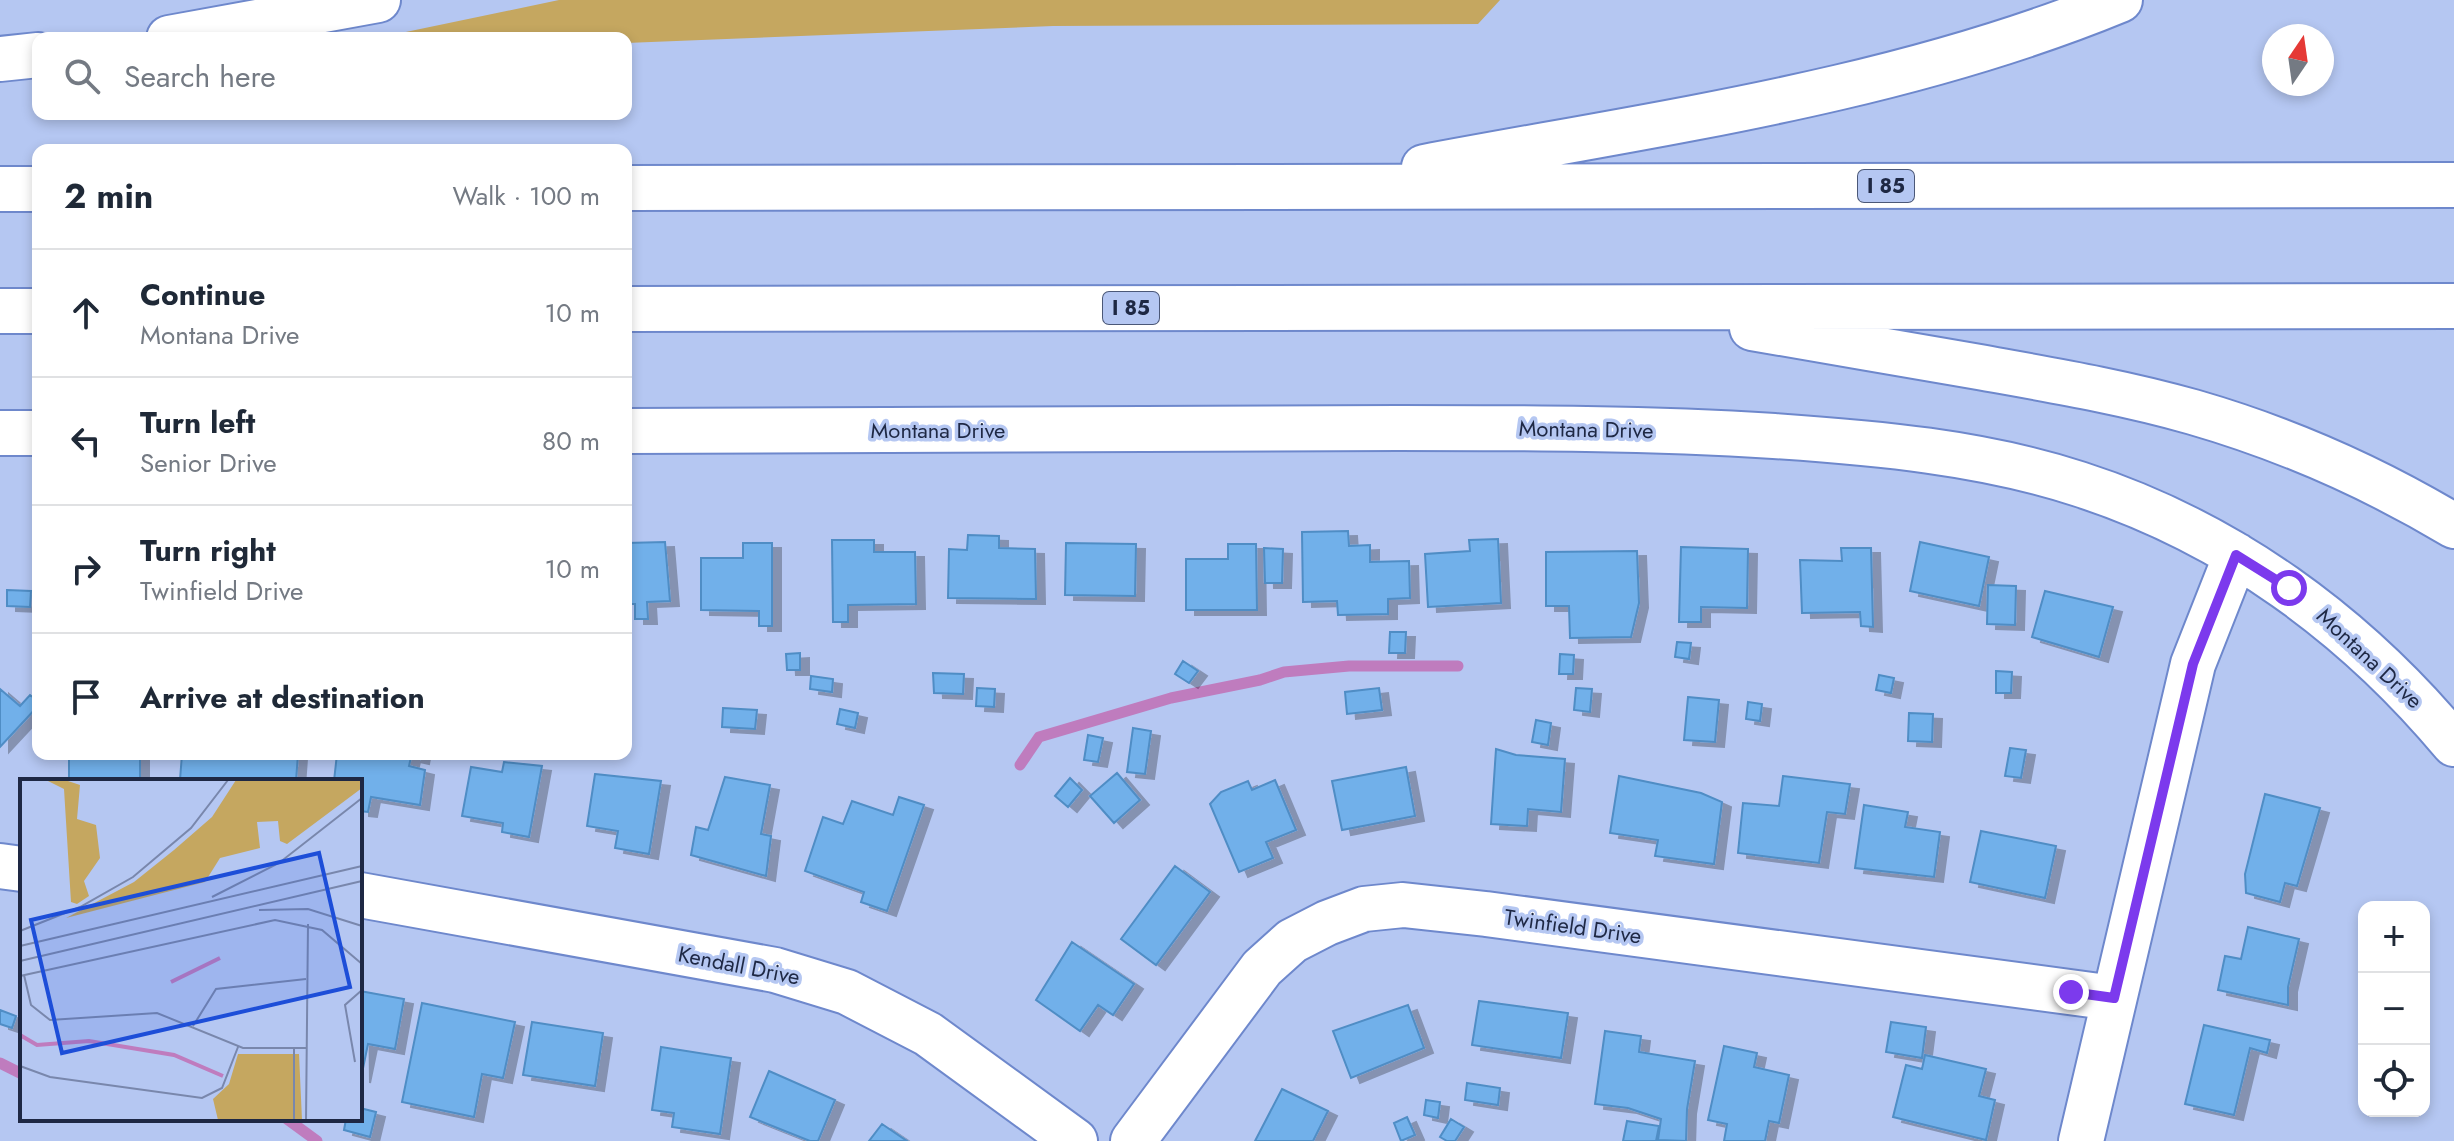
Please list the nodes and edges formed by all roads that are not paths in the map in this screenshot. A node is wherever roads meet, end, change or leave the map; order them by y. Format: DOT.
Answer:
graph roads {
  1 [pos="378,0"];
  2 [pos="2120,0"];
  3 [pos="202,32"];
  4 [pos="32,56"];
  5 [pos="0,59"];
  6 [pos="2454,185"];
  7 [pos="1319,187"];
  8 [pos="632,188"];
  9 [pos="0,189"];
  10 [pos="32,189"];
  11 [pos="2454,306"];
  12 [pos="1635,307"];
  13 [pos="632,309"];
  14 [pos="0,311"];
  15 [pos="32,311"];
  16 [pos="632,431"];
  17 [pos="0,433"];
  18 [pos="32,433"];
  19 [pos="2454,526"];
  20 [pos="2236,555"];
  21 [pos="2454,744"];
  22 [pos="0,866"];
  23 [pos="20,869"];
  24 [pos="362,895"];
  25 [pos="2114,998"];
  26 [pos="1075,1141"];
  27 [pos="1133,1141"];
  28 [pos="2081,1141"];
  1 -- 3 [label="main road"];
  2 -- 7 [label="main road"];
  4 -- 5 [label="main road"];
  6 -- 7 [label="main road, I 85"];
  7 -- 8 [label="main road, I 85"];
  9 -- 10 [label="main road"];
  11 -- 12 [label="main road, I 85"];
  12 -- 13 [label="main road, I 85"];
  12 -- 19 [label="main road"];
  14 -- 15 [label="main road"];
  16 -- 20 [label="main road, Montana Drive"];
  17 -- 18 [label="main road"];
  20 -- 21 [label="main road, Montana Drive"];
  20 -- 25 [label="main road"];
  22 -- 23 [label="main road"];
  24 -- 26 [label="main road, Kendall Drive"];
  25 -- 27 [label="main road, Twinfield Drive"];
  25 -- 28 [label="main road"];
}
